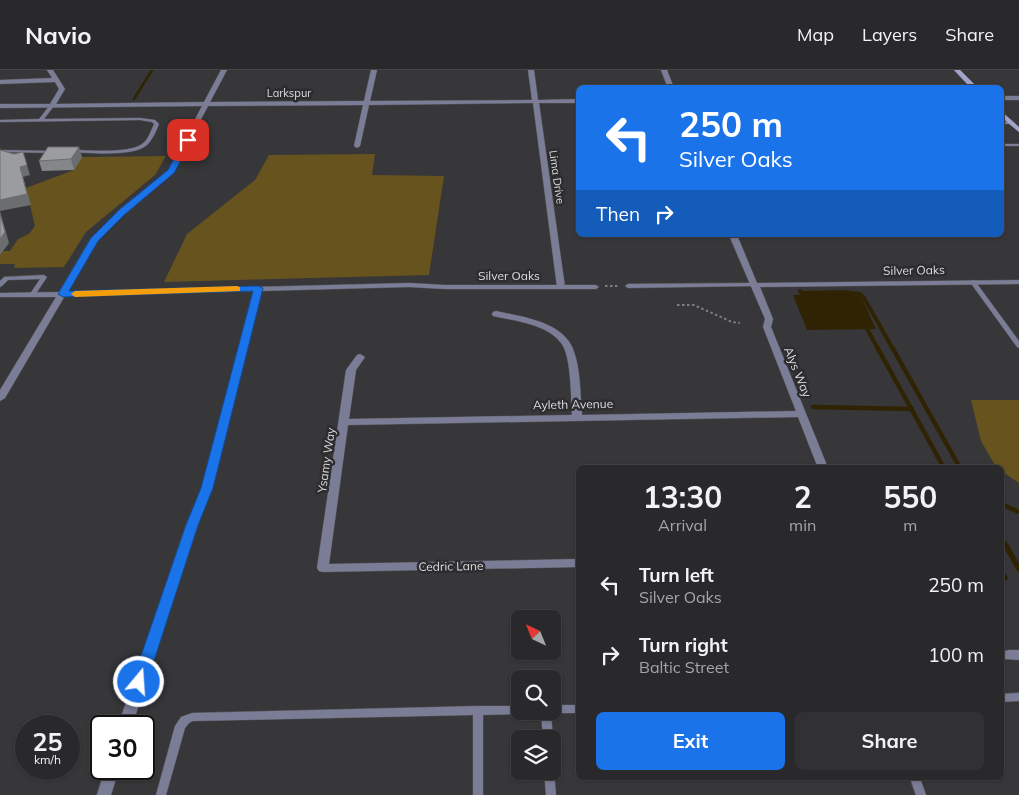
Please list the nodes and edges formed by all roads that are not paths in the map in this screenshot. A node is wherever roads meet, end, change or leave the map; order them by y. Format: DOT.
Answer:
graph roads {
  1 [pos="50,70"];
  2 [pos="224,70"];
  3 [pos="374,70"];
  4 [pos="530,70"];
  5 [pos="664,70"];
  6 [pos="957,70"];
  7 [pos="56,80"];
  8 [pos="0,82"];
  9 [pos="670,85"];
  10 [pos="972,85"];
  11 [pos="1004,98"];
  12 [pos="1019,98"];
  13 [pos="535,101"];
  14 [pos="576,101"];
  15 [pos="368,103"];
  16 [pos="206,104"];
  17 [pos="0,106"];
  18 [pos="52,106"];
  19 [pos="1004,116"];
  20 [pos="41,120"];
  21 [pos="0,121"];
  22 [pos="1004,123"];
  23 [pos="1012,123"];
  24 [pos="1019,130"];
  25 [pos="1004,145"];
  26 [pos="1019,145"];
  27 [pos="357,146"];
  28 [pos="0,151"];
  29 [pos="734,237"];
  30 [pos="972,282"];
  31 [pos="1019,282"];
  32 [pos="0,285"];
  33 [pos="755,285"];
  34 [pos="596,286"];
  35 [pos="628,286"];
  36 [pos="561,287"];
  37 [pos="258,288"];
  38 [pos="33,294"];
  39 [pos="63,294"];
  40 [pos="0,295"];
  41 [pos="496,314"];
  42 [pos="1019,346"];
  43 [pos="360,358"];
  44 [pos="0,398"];
  45 [pos="802,414"];
  46 [pos="577,416"];
  47 [pos="344,422"];
  48 [pos="822,465"];
  49 [pos="207,488"];
  50 [pos="576,563"];
  51 [pos="323,568"];
  52 [pos="1019,697"];
  53 [pos="1004,698"];
  54 [pos="561,709"];
  55 [pos="576,709"];
  56 [pos="478,710"];
  57 [pos="511,710"];
  58 [pos="129,715"];
  59 [pos="109,780"];
  60 [pos="550,780"];
  61 [pos="916,780"];
  62 [pos="104,795"];
  63 [pos="161,795"];
  64 [pos="478,795"];
  65 [pos="551,795"];
  66 [pos="921,795"];
  1 -- 7 [label="street"];
  2 -- 16 [label="street"];
  3 -- 15 [label="street"];
  4 -- 13 [label="street, Lima Drive"];
  5 -- 9 [label="street"];
  6 -- 10 [label="main road"];
  7 -- 8 [label="street"];
  7 -- 18 [label="street"];
  11 -- 12 [label="street"];
  13 -- 14 [label="street, Larkspur"];
  13 -- 15 [label="street, Larkspur"];
  13 -- 36 [label="street, Lima Drive"];
  15 -- 16 [label="street, Larkspur"];
  15 -- 27 [label="street"];
  16 -- 18 [label="street, Larkspur"];
  16 -- 39 [label="street"];
  17 -- 18 [label="street, Larkspur"];
  18 -- 20 [label="lane"];
  19 -- 23 [label="main road"];
  20 -- 21 [label="lane"];
  20 -- 28 [label="lane"];
  22 -- 23 [label="lane"];
  23 -- 24 [label="main road"];
  25 -- 26 [label="lane"];
  29 -- 33 [label="street, Alys Way"];
  30 -- 31 [label="street, Silver Oaks"];
  30 -- 33 [label="street, Silver Oaks"];
  30 -- 42 [label="lane"];
  32 -- 38 [label="lane"];
  33 -- 35 [label="lane, Silver Oaks"];
  33 -- 45 [label="street, Alys Way"];
  34 -- 36 [label="lane, Silver Oaks"];
  36 -- 37 [label="lane, Silver Oaks"];
  37 -- 39 [label="lane, Silver Oaks"];
  37 -- 49 [label="lane"];
  38 -- 39 [label="street, Silver Oaks"];
  38 -- 40 [label="street, Silver Oaks"];
  39 -- 44 [label="street"];
  41 -- 46 [label="street"];
  43 -- 47 [label="street, Ysamy Way"];
  45 -- 46 [label="street, Ayleth Avenue"];
  45 -- 48 [label="street, Alys Way"];
  46 -- 47 [label="street, Ayleth Avenue"];
  47 -- 51 [label="street, Ysamy Way"];
  49 -- 58 [label="street"];
  50 -- 51 [label="street, Cedric Lane"];
  52 -- 53 [label="lane"];
  54 -- 55 [label="lane"];
  56 -- 57 [label="lane"];
  56 -- 63 [label="lane"];
  56 -- 64 [label="lane"];
  59 -- 62 [label="street"];
  60 -- 65 [label="lane"];
  61 -- 66 [label="lane"];
}
